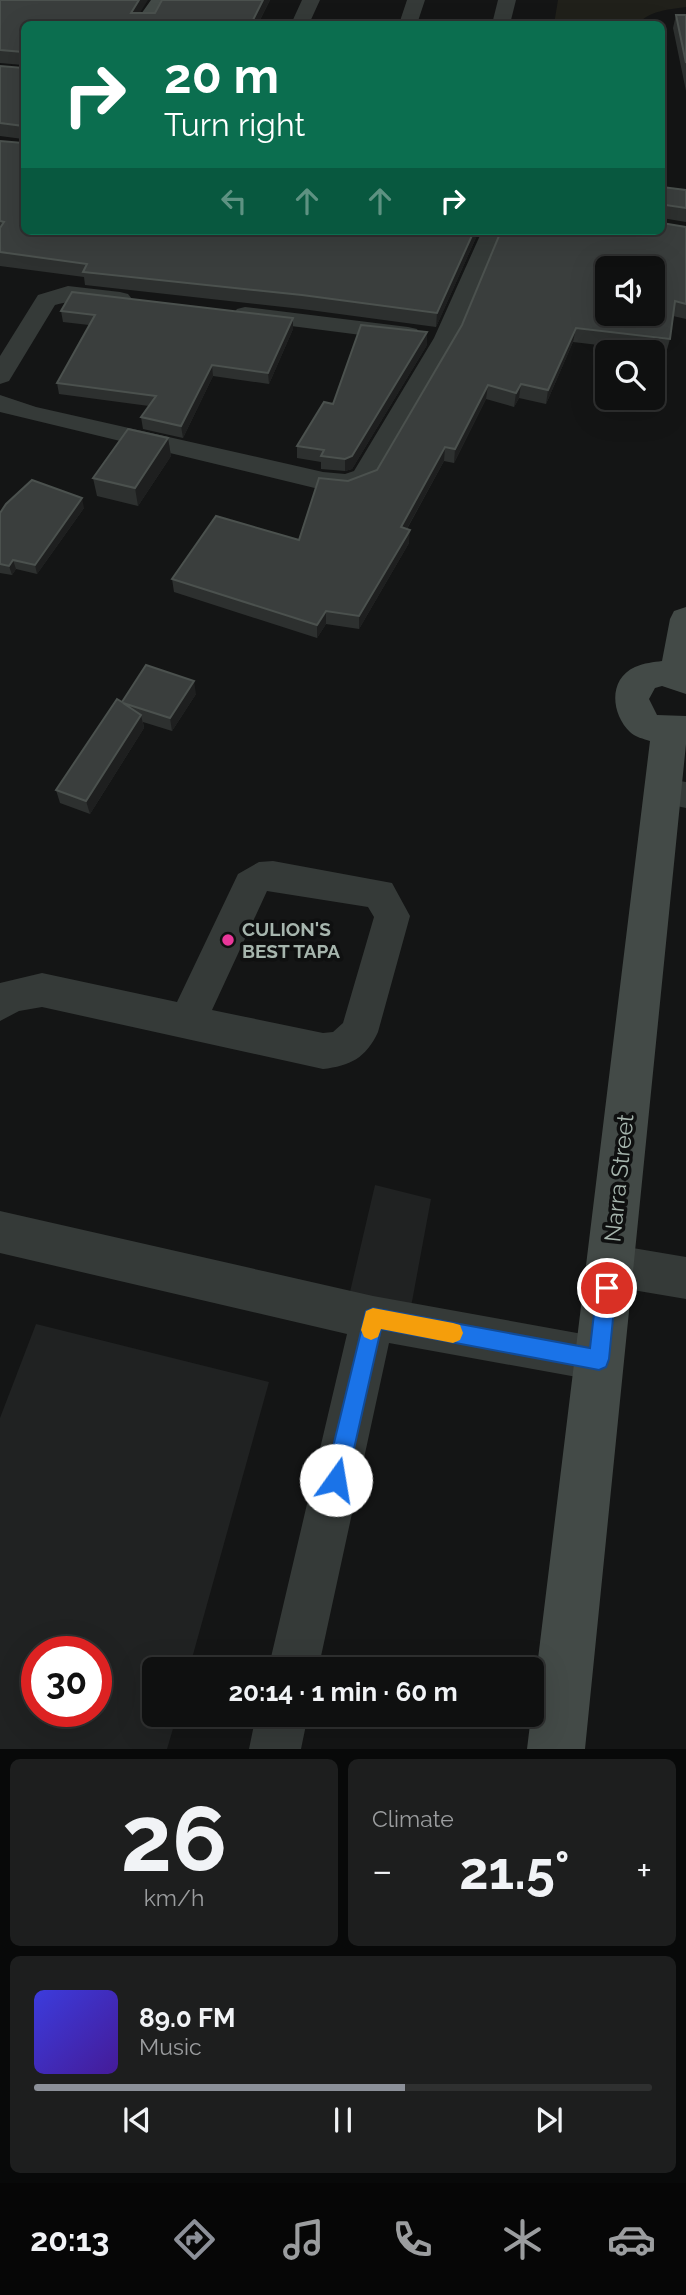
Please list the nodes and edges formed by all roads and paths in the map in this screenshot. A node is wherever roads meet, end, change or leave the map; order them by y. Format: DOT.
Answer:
graph roads {
  1 [pos="161,0"];
  2 [pos="310,0"];
  3 [pos="416,0"];
  4 [pos="507,0"];
  5 [pos="146,21"];
  6 [pos="301,21"];
  7 [pos="409,21"];
  8 [pos="502,21"];
  9 [pos="491,235"];
  10 [pos="149,302"];
  11 [pos="216,311"];
  12 [pos="446,338"];
  13 [pos="6,351"];
  14 [pos="0,376"];
  15 [pos="0,402"];
  16 [pos="686,619"];
  17 [pos="681,678"];
  18 [pos="678,731"];
  19 [pos="673,793"];
  20 [pos="0,1004"];
  21 [pos="188,1020"];
  22 [pos="0,1232"];
  23 [pos="609,1265"];
  24 [pos="686,1278"];
  25 [pos="373,1318"];
  26 [pos="599,1359"];
  27 [pos="296,1657"];
  28 [pos="280,1727"];
  29 [pos="275,1749"];
  30 [pos="556,1749"];
  1 -- 5 [label="street"];
  2 -- 6 [label="street"];
  3 -- 7 [label="street"];
  4 -- 8 [label="street"];
  9 -- 12 [label="street"];
  10 -- 13 [label="street"];
  11 -- 12 [label="street"];
  12 -- 15 [label="street"];
  13 -- 14 [label="street"];
  16 -- 17 [label="street, Narra Street"];
  17 -- 18 [label="street, Narra Street"];
  18 -- 19 [label="street, Narra Street"];
  19 -- 23 [label="street, Narra Street"];
  20 -- 21 [label="street"];
  21 -- 21 [label="street"];
  22 -- 25 [label="street"];
  23 -- 24 [label="street"];
  23 -- 26 [label="street, Narra Street"];
  25 -- 26 [label="street"];
  25 -- 27 [label="street"];
  26 -- 30 [label="street, Narra Street"];
  28 -- 29 [label="street"];
}
